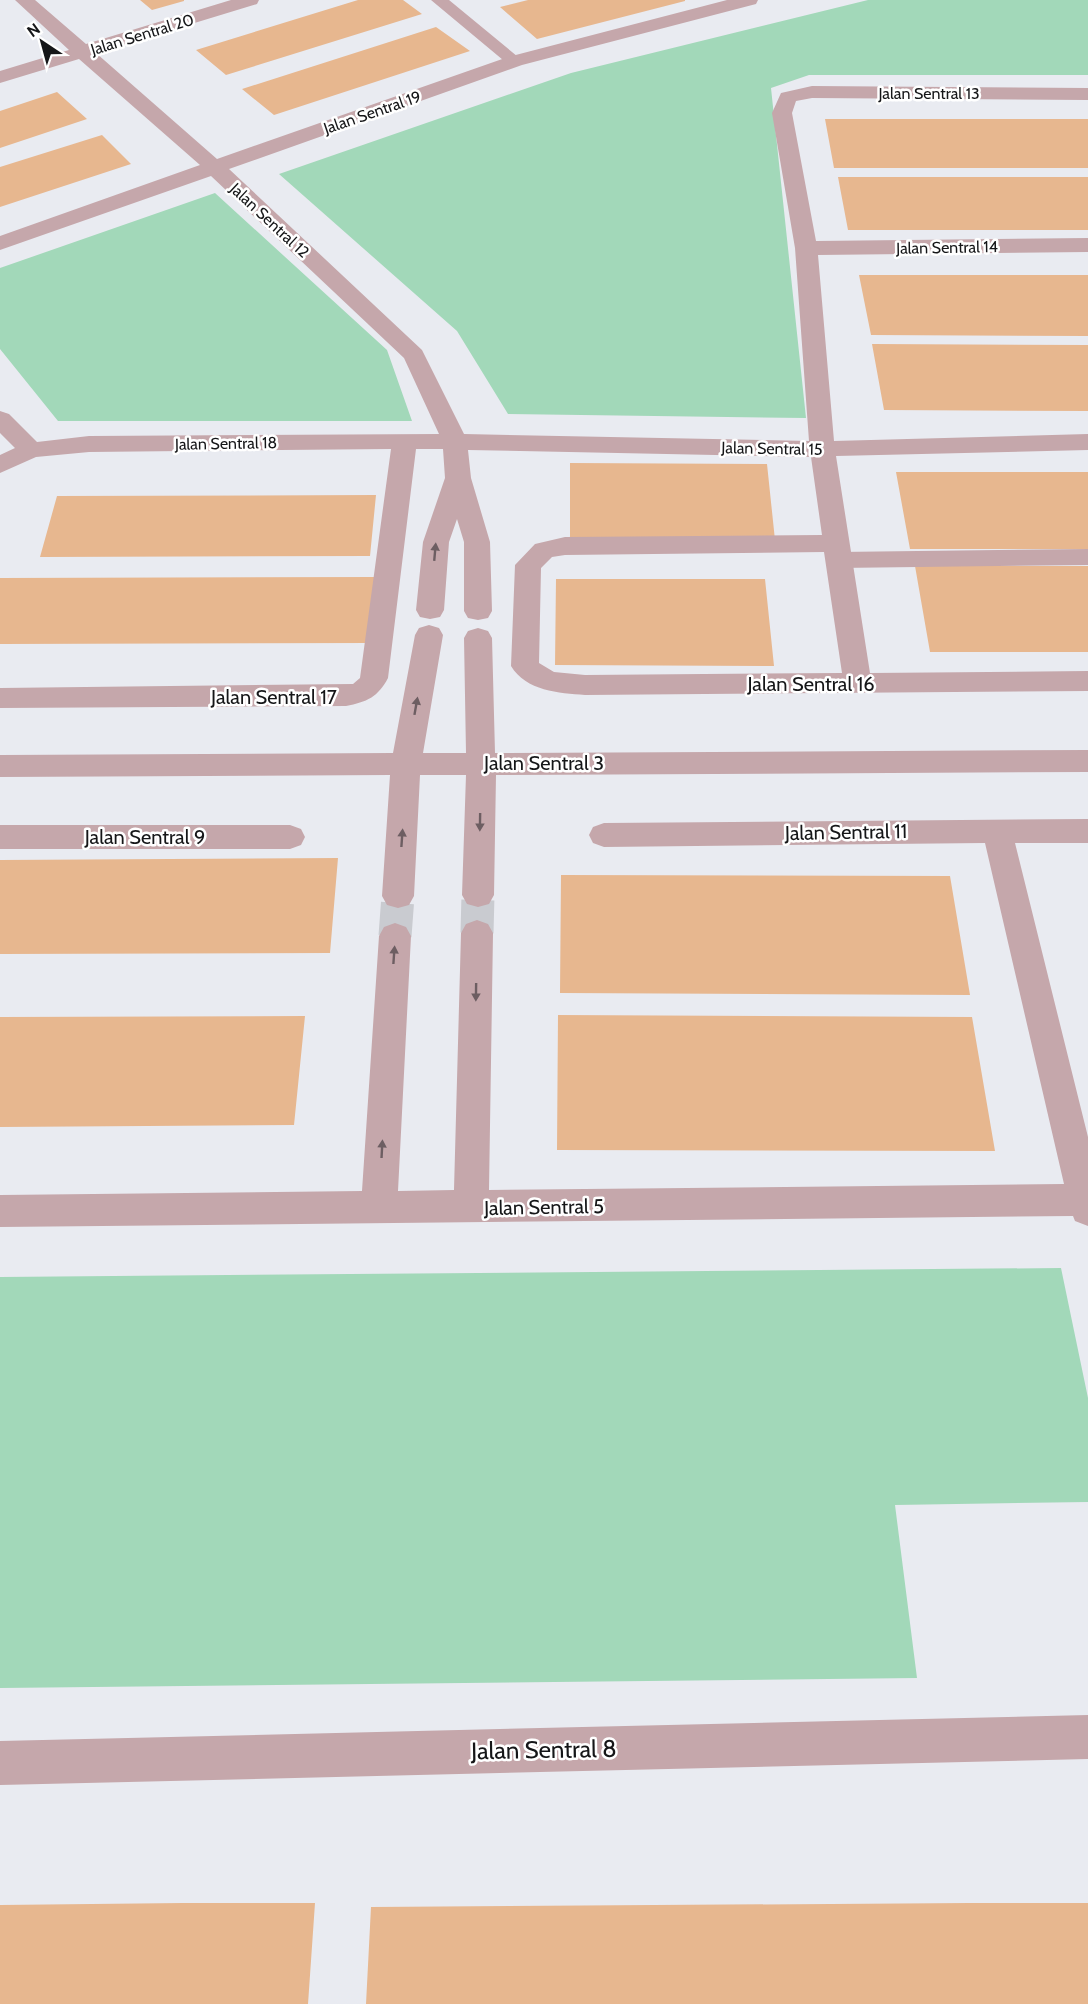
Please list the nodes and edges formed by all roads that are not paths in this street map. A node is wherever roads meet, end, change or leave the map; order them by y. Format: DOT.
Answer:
graph roads {
  1 [pos="24,0"];
  2 [pos="250,0"];
  3 [pos="439,0"];
  4 [pos="749,0"];
  5 [pos="82,52"];
  6 [pos="515,61"];
  7 [pos="0,77"];
  8 [pos="1088,94"];
  9 [pos="214,167"];
  10 [pos="0,243"];
  11 [pos="1088,245"];
  12 [pos="806,248"];
  13 [pos="0,419"];
  14 [pos="405,441"];
  15 [pos="455,442"];
  16 [pos="1088,442"];
  17 [pos="822,449"];
  18 [pos="31,450"];
  19 [pos="0,465"];
  20 [pos="458,478"];
  21 [pos="836,551"];
  22 [pos="1088,557"];
  23 [pos="1088,681"];
  24 [pos="858,684"];
  25 [pos="0,698"];
  26 [pos="1088,761"];
  27 [pos="481,763"];
  28 [pos="406,764"];
  29 [pos="0,766"];
  30 [pos="997,831"];
  31 [pos="1088,831"];
  32 [pos="604,835"];
  33 [pos="0,837"];
  34 [pos="290,837"];
  35 [pos="478,895"];
  36 [pos="398,896"];
  37 [pos="477,933"];
  38 [pos="395,936"];
  39 [pos="1087,1203"];
  40 [pos="379,1208"];
  41 [pos="471,1208"];
  42 [pos="0,1211"];
  43 [pos="1088,1737"];
  44 [pos="0,1763"];
  1 -- 5 [label="street, Jalan Sentral 12"];
  2 -- 5 [label="street, Jalan Sentral 20"];
  3 -- 6 [label="lane"];
  4 -- 6 [label="street, Jalan Sentral 19"];
  5 -- 7 [label="street, Jalan Sentral 20"];
  5 -- 9 [label="street, Jalan Sentral 12"];
  6 -- 9 [label="street, Jalan Sentral 19"];
  8 -- 12 [label="street, Jalan Sentral 13"];
  9 -- 10 [label="street, Jalan Sentral 19"];
  9 -- 15 [label="street, Jalan Sentral 12"];
  11 -- 12 [label="street, Jalan Sentral 14"];
  12 -- 17 [label="street"];
  13 -- 18 [label="street"];
  14 -- 15 [label="street, Jalan Sentral 18"];
  14 -- 18 [label="street, Jalan Sentral 18"];
  14 -- 25 [label="street, Jalan Sentral 17"];
  15 -- 17 [label="street, Jalan Sentral 15"];
  15 -- 20 [label="street, Jalan Sentral 12"];
  16 -- 17 [label="street, Jalan Sentral 15"];
  17 -- 21 [label="street"];
  18 -- 19 [label="street, Jalan Sentral 18"];
  20 -- 27 [label="street, Jalan Sentral 12"];
  28 -- 20 [label="street, Jalan Sentral 12, one-way"];
  21 -- 22 [label="lane"];
  21 -- 24 [label="street"];
  21 -- 24 [label="street, Jalan Sentral 16"];
  23 -- 24 [label="street, Jalan Sentral 16"];
  26 -- 27 [label="street, Jalan Sentral 3"];
  27 -- 28 [label="street, Jalan Sentral 3"];
  27 -- 35 [label="street, Jalan Sentral 12, one-way"];
  28 -- 29 [label="street, Jalan Sentral 3"];
  36 -- 28 [label="street, Jalan Sentral 12, one-way"];
  30 -- 31 [label="street, Jalan Sentral 11"];
  30 -- 32 [label="street, Jalan Sentral 11"];
  30 -- 39 [label="street"];
  33 -- 34 [label="street, Jalan Sentral 9"];
  37 -- 41 [label="street, one-way"];
  40 -- 38 [label="street, one-way"];
  39 -- 41 [label="street, Jalan Sentral 5"];
  40 -- 41 [label="street, Jalan Sentral 5"];
  40 -- 42 [label="street, Jalan Sentral 5"];
  43 -- 44 [label="street, Jalan Sentral 8"];
}
